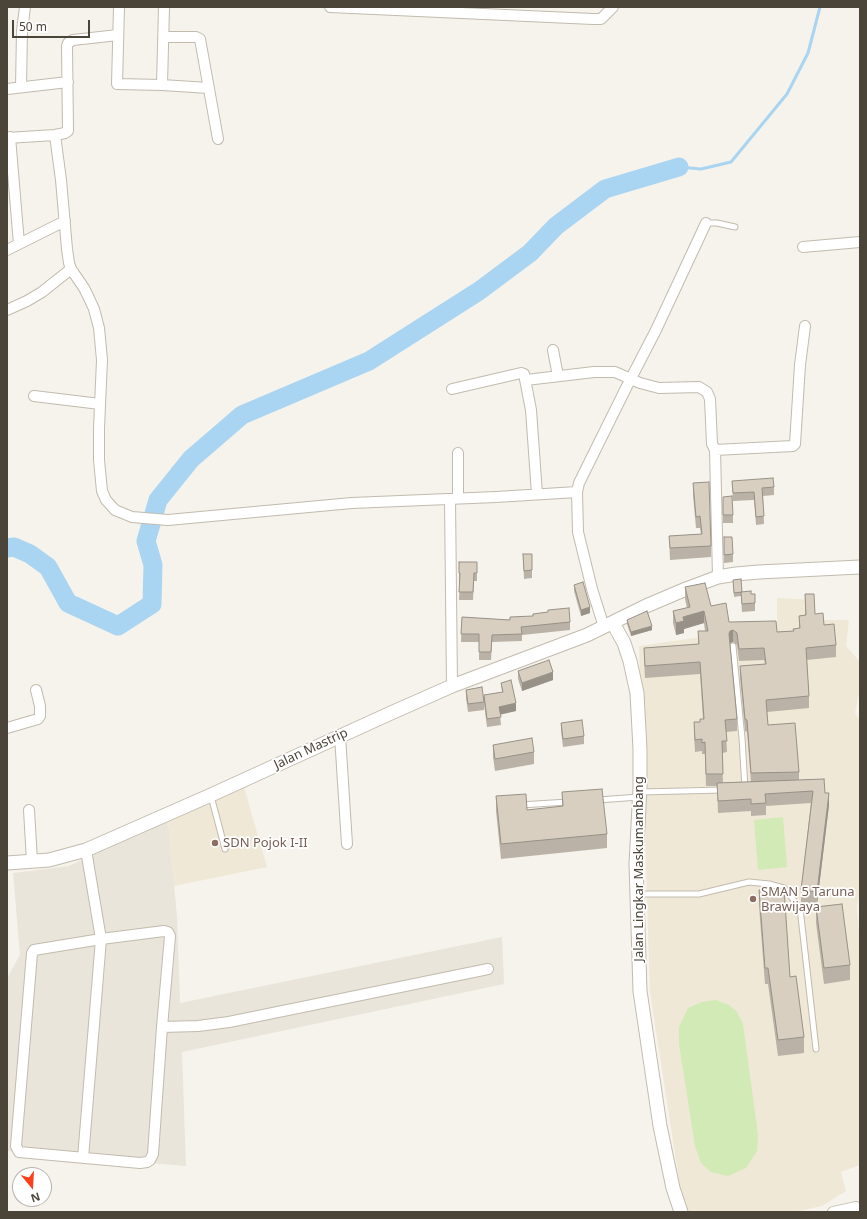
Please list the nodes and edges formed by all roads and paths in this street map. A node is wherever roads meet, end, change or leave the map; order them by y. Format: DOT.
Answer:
graph roads {
  1 [pos="25,7"];
  2 [pos="119,7"];
  3 [pos="164,7"];
  4 [pos="330,7"];
  5 [pos="614,7"];
  6 [pos="118,35"];
  7 [pos="164,37"];
  8 [pos="68,82"];
  9 [pos="162,85"];
  10 [pos="21,87"];
  11 [pos="209,88"];
  12 [pos="7,89"];
  13 [pos="55,135"];
  14 [pos="8,138"];
  15 [pos="218,139"];
  16 [pos="11,189"];
  17 [pos="64,221"];
  18 [pos="707,223"];
  19 [pos="735,227"];
  20 [pos="860,242"];
  21 [pos="19,244"];
  22 [pos="803,247"];
  23 [pos="7,250"];
  24 [pos="71,269"];
  25 [pos="7,310"];
  26 [pos="805,326"];
  27 [pos="553,350"];
  28 [pos="558,376"];
  29 [pos="526,380"];
  30 [pos="634,380"];
  31 [pos="452,389"];
  32 [pos="34,396"];
  33 [pos="100,404"];
  34 [pos="715,450"];
  35 [pos="458,453"];
  36 [pos="577,492"];
  37 [pos="537,494"];
  38 [pos="454,499"];
  39 [pos="860,567"];
  40 [pos="718,577"];
  41 [pos="609,625"];
  42 [pos="733,646"];
  43 [pos="452,686"];
  44 [pos="36,690"];
  45 [pos="7,728"];
  46 [pos="340,736"];
  47 [pos="738,789"];
  48 [pos="745,789"];
  49 [pos="753,789"];
  50 [pos="730,790"];
  51 [pos="210,795"];
  52 [pos="639,795"];
  53 [pos="594,800"];
  54 [pos="570,802"];
  55 [pos="516,806"];
  56 [pos="29,810"];
  57 [pos="347,844"];
  58 [pos="225,849"];
  59 [pos="86,850"];
  60 [pos="32,861"];
  61 [pos="7,863"];
  62 [pos="637,894"];
  63 [pos="101,939"];
  64 [pos="488,969"];
  65 [pos="162,1027"];
  66 [pos="816,1049"];
  67 [pos="83,1158"];
  68 [pos="856,1207"];
  69 [pos="681,1212"];
  70 [pos="832,1212"];
  1 -- 10 [label="street"];
  2 -- 6 [label="street"];
  3 -- 7 [label="street"];
  4 -- 5 [label="street"];
  6 -- 8 [label="street"];
  6 -- 9 [label="street"];
  7 -- 9 [label="street"];
  7 -- 11 [label="street"];
  8 -- 10 [label="street"];
  8 -- 13 [label="street"];
  9 -- 11 [label="street"];
  10 -- 12 [label="street"];
  11 -- 15 [label="street"];
  13 -- 14 [label="street"];
  13 -- 17 [label="street"];
  14 -- 16 [label="street"];
  16 -- 21 [label="street"];
  17 -- 21 [label="street"];
  17 -- 24 [label="street"];
  18 -- 19 [label="lane"];
  18 -- 30 [label="street"];
  20 -- 22 [label="street"];
  21 -- 23 [label="street"];
  24 -- 25 [label="street"];
  24 -- 33 [label="street"];
  26 -- 34 [label="street"];
  27 -- 28 [label="street"];
  28 -- 29 [label="street"];
  28 -- 30 [label="street"];
  29 -- 31 [label="street"];
  29 -- 37 [label="street"];
  30 -- 34 [label="street"];
  30 -- 36 [label="street"];
  32 -- 33 [label="street"];
  33 -- 38 [label="street"];
  34 -- 40 [label="street"];
  35 -- 38 [label="street"];
  36 -- 37 [label="street"];
  36 -- 41 [label="street"];
  37 -- 38 [label="street"];
  38 -- 43 [label="street"];
  39 -- 40 [label="street, Jalan Mastrip"];
  40 -- 41 [label="street, Jalan Mastrip"];
  41 -- 43 [label="street, Jalan Mastrip"];
  41 -- 52 [label="street, Jalan Lingkar Maskumambang"];
  42 -- 48 [label="lane"];
  43 -- 46 [label="street, Jalan Mastrip"];
  44 -- 45 [label="street"];
  46 -- 51 [label="street, Jalan Mastrip"];
  46 -- 57 [label="street"];
  47 -- 48 [label="lane"];
  48 -- 49 [label="lane"];
  50 -- 52 [label="lane"];
  51 -- 58 [label="lane"];
  51 -- 59 [label="street, Jalan Mastrip"];
  52 -- 53 [label="lane"];
  52 -- 62 [label="street, Jalan Lingkar Maskumambang"];
  54 -- 55 [label="lane"];
  56 -- 60 [label="street"];
  59 -- 60 [label="street, Jalan Mastrip"];
  59 -- 63 [label="street"];
  60 -- 61 [label="street, Jalan Mastrip"];
  62 -- 66 [label="lane"];
  62 -- 69 [label="street, Jalan Lingkar Maskumambang"];
  63 -- 65 [label="street"];
  63 -- 67 [label="street"];
  63 -- 67 [label="street"];
  64 -- 65 [label="street"];
  65 -- 67 [label="street"];
  68 -- 70 [label="street"];
}
